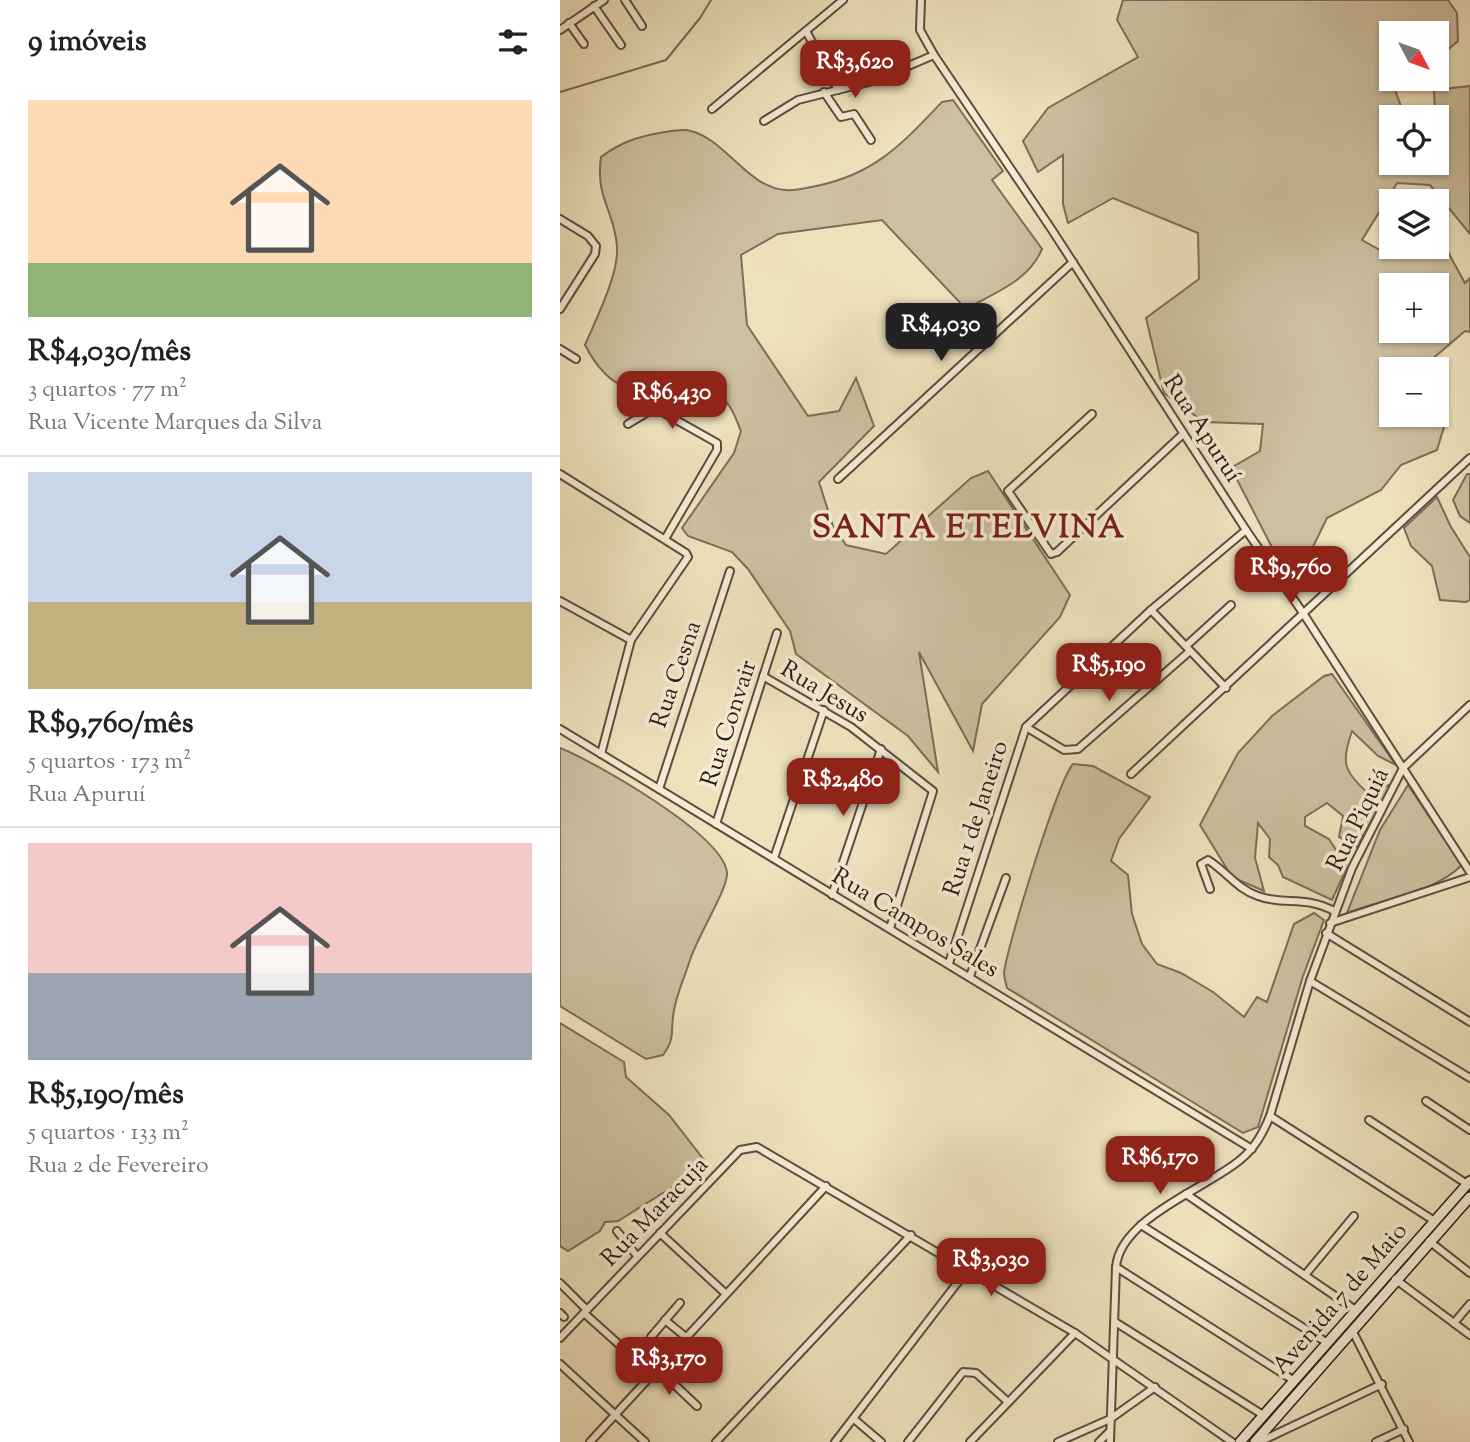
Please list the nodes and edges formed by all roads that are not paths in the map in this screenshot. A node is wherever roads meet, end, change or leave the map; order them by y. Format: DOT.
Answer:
graph roads {
  1 [pos="604,0"];
  2 [pos="625,0"];
  3 [pos="843,0"];
  4 [pos="921,0"];
  5 [pos="594,6"];
  6 [pos="569,23"];
  7 [pos="642,26"];
  8 [pos="560,30"];
  9 [pos="806,32"];
  10 [pos="584,44"];
  11 [pos="621,45"];
  12 [pos="934,55"];
  13 [pos="838,90"];
  14 [pos="824,92"];
  15 [pos="712,109"];
  16 [pos="764,121"];
  17 [pos="871,140"];
  18 [pos="560,219"];
  19 [pos="1073,262"];
  20 [pos="560,309"];
  21 [pos="560,349"];
  22 [pos="576,359"];
  23 [pos="1092,414"];
  24 [pos="628,424"];
  25 [pos="1183,434"];
  26 [pos="1470,457"];
  27 [pos="560,474"];
  28 [pos="838,479"];
  29 [pos="1246,530"];
  30 [pos="665,539"];
  31 [pos="730,571"];
  32 [pos="560,601"];
  33 [pos="1231,605"];
  34 [pos="1151,610"];
  35 [pos="1303,613"];
  36 [pos="777,633"];
  37 [pos="631,640"];
  38 [pos="1188,649"];
  39 [pos="763,676"];
  40 [pos="1226,688"];
  41 [pos="1470,705"];
  42 [pos="824,710"];
  43 [pos="1026,727"];
  44 [pos="560,729"];
  45 [pos="881,749"];
  46 [pos="601,754"];
  47 [pos="1403,768"];
  48 [pos="1131,774"];
  49 [pos="659,789"];
  50 [pos="716,824"];
  51 [pos="774,858"];
  52 [pos="1470,875"];
  53 [pos="1006,878"];
  54 [pos="1209,890"];
  55 [pos="832,895"];
  56 [pos="1334,911"];
  57 [pos="1330,923"];
  58 [pos="890,928"];
  59 [pos="1326,933"];
  60 [pos="948,963"];
  61 [pos="970,976"];
  62 [pos="1310,981"];
  63 [pos="1470,1022"];
  64 [pos="1470,1078"];
  65 [pos="1426,1101"];
  66 [pos="1270,1116"];
  67 [pos="1369,1120"];
  68 [pos="1470,1130"];
  69 [pos="1252,1149"];
  70 [pos="1469,1182"];
  71 [pos="826,1186"];
  72 [pos="1186,1194"];
  73 [pos="1470,1197"];
  74 [pos="1466,1208"];
  75 [pos="1354,1216"];
  76 [pos="1433,1220"];
  77 [pos="1141,1225"];
  78 [pos="617,1231"];
  79 [pos="660,1233"];
  80 [pos="911,1235"];
  81 [pos="1429,1241"];
  82 [pos="637,1256"];
  83 [pos="1116,1268"];
  84 [pos="968,1269"];
  85 [pos="1470,1273"];
  86 [pos="1305,1275"];
  87 [pos="1395,1279"];
  88 [pos="560,1283"];
  89 [pos="726,1294"];
  90 [pos="680,1303"];
  91 [pos="1470,1304"];
  92 [pos="1354,1309"];
  93 [pos="586,1312"];
  94 [pos="665,1320"];
  95 [pos="1115,1322"];
  96 [pos="1454,1324"];
  97 [pos="1352,1330"];
  98 [pos="1074,1333"];
  99 [pos="1470,1335"];
  100 [pos="651,1337"];
  101 [pos="560,1338"];
  102 [pos="687,1338"];
  103 [pos="1325,1342"];
  104 [pos="1114,1357"];
  105 [pos="560,1364"];
  106 [pos="656,1372"];
  107 [pos="1293,1380"];
  108 [pos="1382,1384"];
  109 [pos="1155,1387"];
  110 [pos="1008,1402"];
  111 [pos="697,1406"];
  112 [pos="616,1415"];
  113 [pos="1263,1415"];
  114 [pos="854,1419"];
  115 [pos="1110,1419"];
  116 [pos="1404,1429"];
  117 [pos="1109,1432"];
  118 [pos="590,1442"];
  119 [pos="645,1442"];
  120 [pos="716,1442"];
  121 [pos="835,1442"];
  122 [pos="881,1442"];
  123 [pos="908,1442"];
  124 [pos="970,1442"];
  125 [pos="1058,1442"];
  126 [pos="1099,1442"];
  127 [pos="1110,1442"];
  128 [pos="1232,1442"];
  129 [pos="1240,1442"];
  130 [pos="1257,1442"];
  131 [pos="1376,1442"];
  132 [pos="1409,1442"];
  1 -- 5 [label="street"];
  2 -- 7 [label="street"];
  3 -- 9 [label="street"];
  4 -- 12 [label="street, Rua Apuruí"];
  5 -- 6 [label="street"];
  5 -- 11 [label="street"];
  6 -- 8 [label="street"];
  6 -- 10 [label="street"];
  9 -- 13 [label="street"];
  9 -- 15 [label="street"];
  12 -- 13 [label="street"];
  12 -- 19 [label="street, Rua Apuruí"];
  13 -- 14 [label="street"];
  14 -- 16 [label="street"];
  14 -- 17 [label="street"];
  18 -- 20 [label="street"];
  19 -- 25 [label="street, Rua Apuruí"];
  19 -- 28 [label="street"];
  21 -- 22 [label="street"];
  23 -- 25 [label="street"];
  24 -- 30 [label="street"];
  25 -- 29 [label="street, Rua Apuruí"];
  26 -- 35 [label="street"];
  27 -- 30 [label="street"];
  29 -- 34 [label="street, Rua 1 de Janeiro"];
  29 -- 35 [label="street, Rua Apuruí"];
  30 -- 37 [label="street"];
  31 -- 49 [label="street, Rua Cesna"];
  32 -- 37 [label="street"];
  33 -- 38 [label="street"];
  34 -- 38 [label="street"];
  34 -- 43 [label="street, Rua 1 de Janeiro"];
  35 -- 40 [label="street"];
  35 -- 47 [label="street, Rua Apuruí"];
  36 -- 39 [label="street, Rua Convair"];
  37 -- 46 [label="street"];
  38 -- 40 [label="street"];
  38 -- 43 [label="street"];
  39 -- 42 [label="street, Rua Jesus"];
  39 -- 50 [label="street, Rua Convair"];
  40 -- 48 [label="street"];
  41 -- 47 [label="street, Rua Piquiá"];
  42 -- 45 [label="street, Rua Jesus"];
  42 -- 51 [label="street"];
  43 -- 60 [label="street, Rua 1 de Janeiro"];
  44 -- 46 [label="street, Rua Campos Sales"];
  45 -- 55 [label="street"];
  45 -- 58 [label="street, Rua Jesus"];
  46 -- 49 [label="street, Rua Campos Sales"];
  47 -- 52 [label="street, Rua Apuruí"];
  47 -- 56 [label="street, Rua Piquiá"];
  49 -- 50 [label="street, Rua Campos Sales"];
  50 -- 51 [label="street, Rua Campos Sales"];
  51 -- 55 [label="street, Rua Campos Sales"];
  52 -- 57 [label="street"];
  53 -- 61 [label="street"];
  54 -- 56 [label="street"];
  55 -- 58 [label="street, Rua Campos Sales"];
  56 -- 57 [label="street, Rua Piquiá"];
  57 -- 59 [label="street, Rua Piquiá"];
  58 -- 60 [label="street, Rua Campos Sales"];
  59 -- 62 [label="street, Rua Piquiá"];
  59 -- 63 [label="street"];
  60 -- 61 [label="street, Rua Campos Sales"];
  61 -- 69 [label="street, Rua Campos Sales"];
  62 -- 64 [label="street"];
  62 -- 66 [label="street, Rua Piquiá"];
  65 -- 68 [label="street"];
  66 -- 69 [label="street, Rua Piquiá"];
  66 -- 76 [label="street"];
  67 -- 70 [label="street"];
  69 -- 72 [label="street"];
  70 -- 76 [label="main road, Avenida 7 de Maio"];
  71 -- 79 [label="street, Rua Maracuja"];
  71 -- 80 [label="street"];
  71 -- 89 [label="street"];
  72 -- 77 [label="street"];
  72 -- 86 [label="street"];
  73 -- 74 [label="main road, Avenida 7 de Maio"];
  74 -- 81 [label="main road, Avenida 7 de Maio"];
  75 -- 86 [label="street"];
  76 -- 92 [label="main road, Avenida 7 de Maio"];
  77 -- 83 [label="street"];
  77 -- 103 [label="street"];
  78 -- 82 [label="street"];
  79 -- 82 [label="street, Rua Maracuja"];
  79 -- 89 [label="street"];
  80 -- 84 [label="street"];
  80 -- 120 [label="street"];
  81 -- 85 [label="street"];
  81 -- 87 [label="main road, Avenida 7 de Maio"];
  82 -- 93 [label="street, Rua Maracuja"];
  83 -- 95 [label="street"];
  83 -- 107 [label="street"];
  84 -- 98 [label="street"];
  84 -- 114 [label="street"];
  86 -- 92 [label="street"];
  87 -- 96 [label="street"];
  87 -- 97 [label="main road, Avenida 7 de Maio"];
  88 -- 93 [label="street"];
  89 -- 102 [label="street"];
  90 -- 94 [label="street"];
  91 -- 96 [label="street"];
  92 -- 103 [label="main road, Avenida 7 de Maio"];
  93 -- 101 [label="street, Rua Maracuja"];
  93 -- 106 [label="street"];
  94 -- 100 [label="street"];
  94 -- 102 [label="street"];
  95 -- 104 [label="street"];
  95 -- 113 [label="street"];
  96 -- 99 [label="street"];
  97 -- 108 [label="street"];
  97 -- 130 [label="main road, Avenida 7 de Maio"];
  98 -- 104 [label="street"];
  98 -- 110 [label="street"];
  102 -- 106 [label="street"];
  103 -- 107 [label="main road, Avenida 7 de Maio"];
  104 -- 109 [label="street"];
  104 -- 115 [label="street"];
  105 -- 112 [label="street"];
  106 -- 111 [label="street"];
  106 -- 112 [label="street"];
  107 -- 113 [label="main road, Avenida 7 de Maio"];
  108 -- 116 [label="street"];
  108 -- 130 [label="street"];
  109 -- 115 [label="street"];
  109 -- 128 [label="street"];
  110 -- 123 [label="street"];
  110 -- 124 [label="street"];
  112 -- 118 [label="street"];
  112 -- 119 [label="street"];
  113 -- 129 [label="main road, Avenida 7 de Maio"];
  114 -- 121 [label="street"];
  114 -- 122 [label="street"];
  115 -- 117 [label="street"];
  115 -- 125 [label="street"];
  116 -- 131 [label="street"];
  116 -- 132 [label="street"];
  117 -- 126 [label="street"];
  117 -- 127 [label="street"];
}
